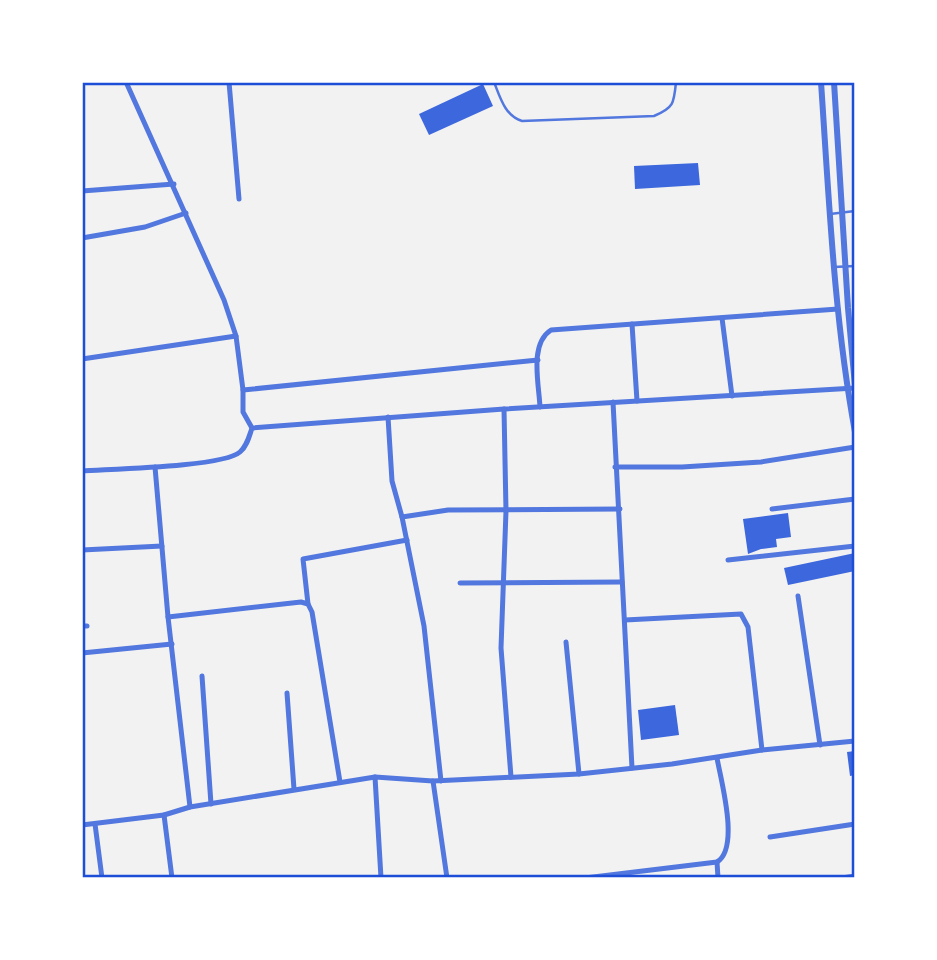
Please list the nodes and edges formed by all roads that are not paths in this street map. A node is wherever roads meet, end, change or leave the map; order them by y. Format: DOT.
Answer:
graph roads {
  1 [pos="126,82"];
  2 [pos="229,82"];
  3 [pos="494,82"];
  4 [pos="676,82"];
  5 [pos="821,82"];
  6 [pos="834,82"];
  7 [pos="174,184"];
  8 [pos="82,191"];
  9 [pos="239,199"];
  10 [pos="855,211"];
  11 [pos="186,213"];
  12 [pos="841,213"];
  13 [pos="830,214"];
  14 [pos="82,239"];
  15 [pos="855,266"];
  16 [pos="834,267"];
  17 [pos="846,267"];
  18 [pos="838,309"];
  19 [pos="722,318"];
  20 [pos="632,324"];
  21 [pos="236,336"];
  22 [pos="82,359"];
  23 [pos="538,360"];
  24 [pos="852,388"];
  25 [pos="243,390"];
  26 [pos="732,396"];
  27 [pos="637,401"];
  28 [pos="613,402"];
  29 [pos="540,407"];
  30 [pos="504,409"];
  31 [pos="388,417"];
  32 [pos="252,428"];
  33 [pos="855,432"];
  34 [pos="855,447"];
  35 [pos="155,467"];
  36 [pos="615,467"];
  37 [pos="82,471"];
  38 [pos="855,499"];
  39 [pos="620,509"];
  40 [pos="772,509"];
  41 [pos="506,511"];
  42 [pos="402,517"];
  43 [pos="407,540"];
  44 [pos="162,546"];
  45 [pos="855,546"];
  46 [pos="82,551"];
  47 [pos="727,560"];
  48 [pos="622,582"];
  49 [pos="460,583"];
  50 [pos="504,583"];
  51 [pos="799,596"];
  52 [pos="308,604"];
  53 [pos="168,617"];
  54 [pos="625,620"];
  55 [pos="566,642"];
  56 [pos="172,644"];
  57 [pos="82,653"];
  58 [pos="202,676"];
  59 [pos="287,693"];
  60 [pos="855,741"];
  61 [pos="820,745"];
  62 [pos="762,750"];
  63 [pos="717,758"];
  64 [pos="632,768"];
  65 [pos="579,774"];
  66 [pos="374,777"];
  67 [pos="511,777"];
  68 [pos="441,780"];
  69 [pos="433,781"];
  70 [pos="340,782"];
  71 [pos="294,789"];
  72 [pos="211,804"];
  73 [pos="190,807"];
  74 [pos="164,814"];
  75 [pos="95,824"];
  76 [pos="855,824"];
  77 [pos="82,825"];
  78 [pos="770,837"];
  79 [pos="717,862"];
  80 [pos="657,869"];
  81 [pos="855,876"];
  82 [pos="102,878"];
  83 [pos="172,878"];
  84 [pos="381,878"];
  85 [pos="447,878"];
  86 [pos="585,878"];
  87 [pos="657,878"];
  88 [pos="718,878"];
  89 [pos="842,878"];
  1 -- 7 [label="street"];
  2 -- 9 [label="street"];
  3 -- 4 [label="lane"];
  5 -- 13 [label="street"];
  6 -- 12 [label="street"];
  7 -- 8 [label="street"];
  7 -- 11 [label="street"];
  10 -- 12 [label="lane"];
  11 -- 14 [label="street"];
  11 -- 21 [label="street"];
  12 -- 13 [label="lane"];
  12 -- 17 [label="street"];
  13 -- 16 [label="street"];
  15 -- 17 [label="lane"];
  16 -- 17 [label="lane"];
  16 -- 18 [label="street"];
  17 -- 24 [label="street"];
  18 -- 19 [label="street"];
  18 -- 24 [label="street"];
  19 -- 20 [label="street"];
  19 -- 26 [label="street"];
  20 -- 23 [label="street"];
  20 -- 27 [label="street"];
  21 -- 22 [label="street"];
  21 -- 25 [label="street"];
  23 -- 25 [label="street"];
  23 -- 29 [label="street"];
  24 -- 26 [label="street"];
  24 -- 33 [label="street"];
  25 -- 32 [label="street"];
  26 -- 27 [label="street"];
  27 -- 28 [label="street"];
  28 -- 29 [label="street"];
  28 -- 36 [label="street"];
  29 -- 30 [label="street"];
  30 -- 31 [label="street"];
  30 -- 41 [label="street"];
  31 -- 32 [label="street"];
  31 -- 42 [label="street"];
  32 -- 35 [label="street"];
  34 -- 36 [label="street"];
  35 -- 37 [label="street"];
  35 -- 44 [label="street"];
  36 -- 39 [label="street"];
  38 -- 40 [label="street"];
  39 -- 41 [label="street"];
  39 -- 48 [label="street"];
  41 -- 42 [label="street"];
  41 -- 50 [label="street"];
  42 -- 43 [label="street"];
  43 -- 52 [label="street"];
  43 -- 68 [label="street"];
  44 -- 46 [label="street"];
  44 -- 53 [label="street"];
  45 -- 47 [label="street"];
  48 -- 50 [label="street"];
  48 -- 54 [label="street"];
  49 -- 50 [label="street"];
  50 -- 67 [label="street"];
  51 -- 61 [label="street"];
  52 -- 53 [label="street"];
  52 -- 70 [label="street"];
  53 -- 56 [label="street"];
  54 -- 62 [label="street"];
  54 -- 64 [label="street"];
  55 -- 65 [label="street"];
  56 -- 57 [label="street"];
  56 -- 73 [label="street"];
  58 -- 72 [label="street"];
  59 -- 71 [label="street"];
  60 -- 61 [label="street"];
  61 -- 62 [label="street"];
  62 -- 63 [label="street"];
  63 -- 64 [label="street"];
  63 -- 79 [label="street"];
  64 -- 65 [label="street"];
  65 -- 67 [label="street"];
  66 -- 69 [label="street"];
  66 -- 70 [label="street"];
  66 -- 84 [label="street"];
  67 -- 68 [label="street"];
  68 -- 69 [label="street"];
  69 -- 85 [label="street"];
  70 -- 71 [label="street"];
  71 -- 72 [label="street"];
  72 -- 73 [label="street"];
  73 -- 74 [label="street"];
  74 -- 75 [label="street"];
  74 -- 83 [label="street"];
  75 -- 77 [label="street"];
  75 -- 82 [label="street"];
  76 -- 78 [label="street"];
  79 -- 80 [label="street"];
  79 -- 88 [label="street"];
  80 -- 86 [label="street"];
  80 -- 87 [label="street"];
  81 -- 89 [label="street"];
}
